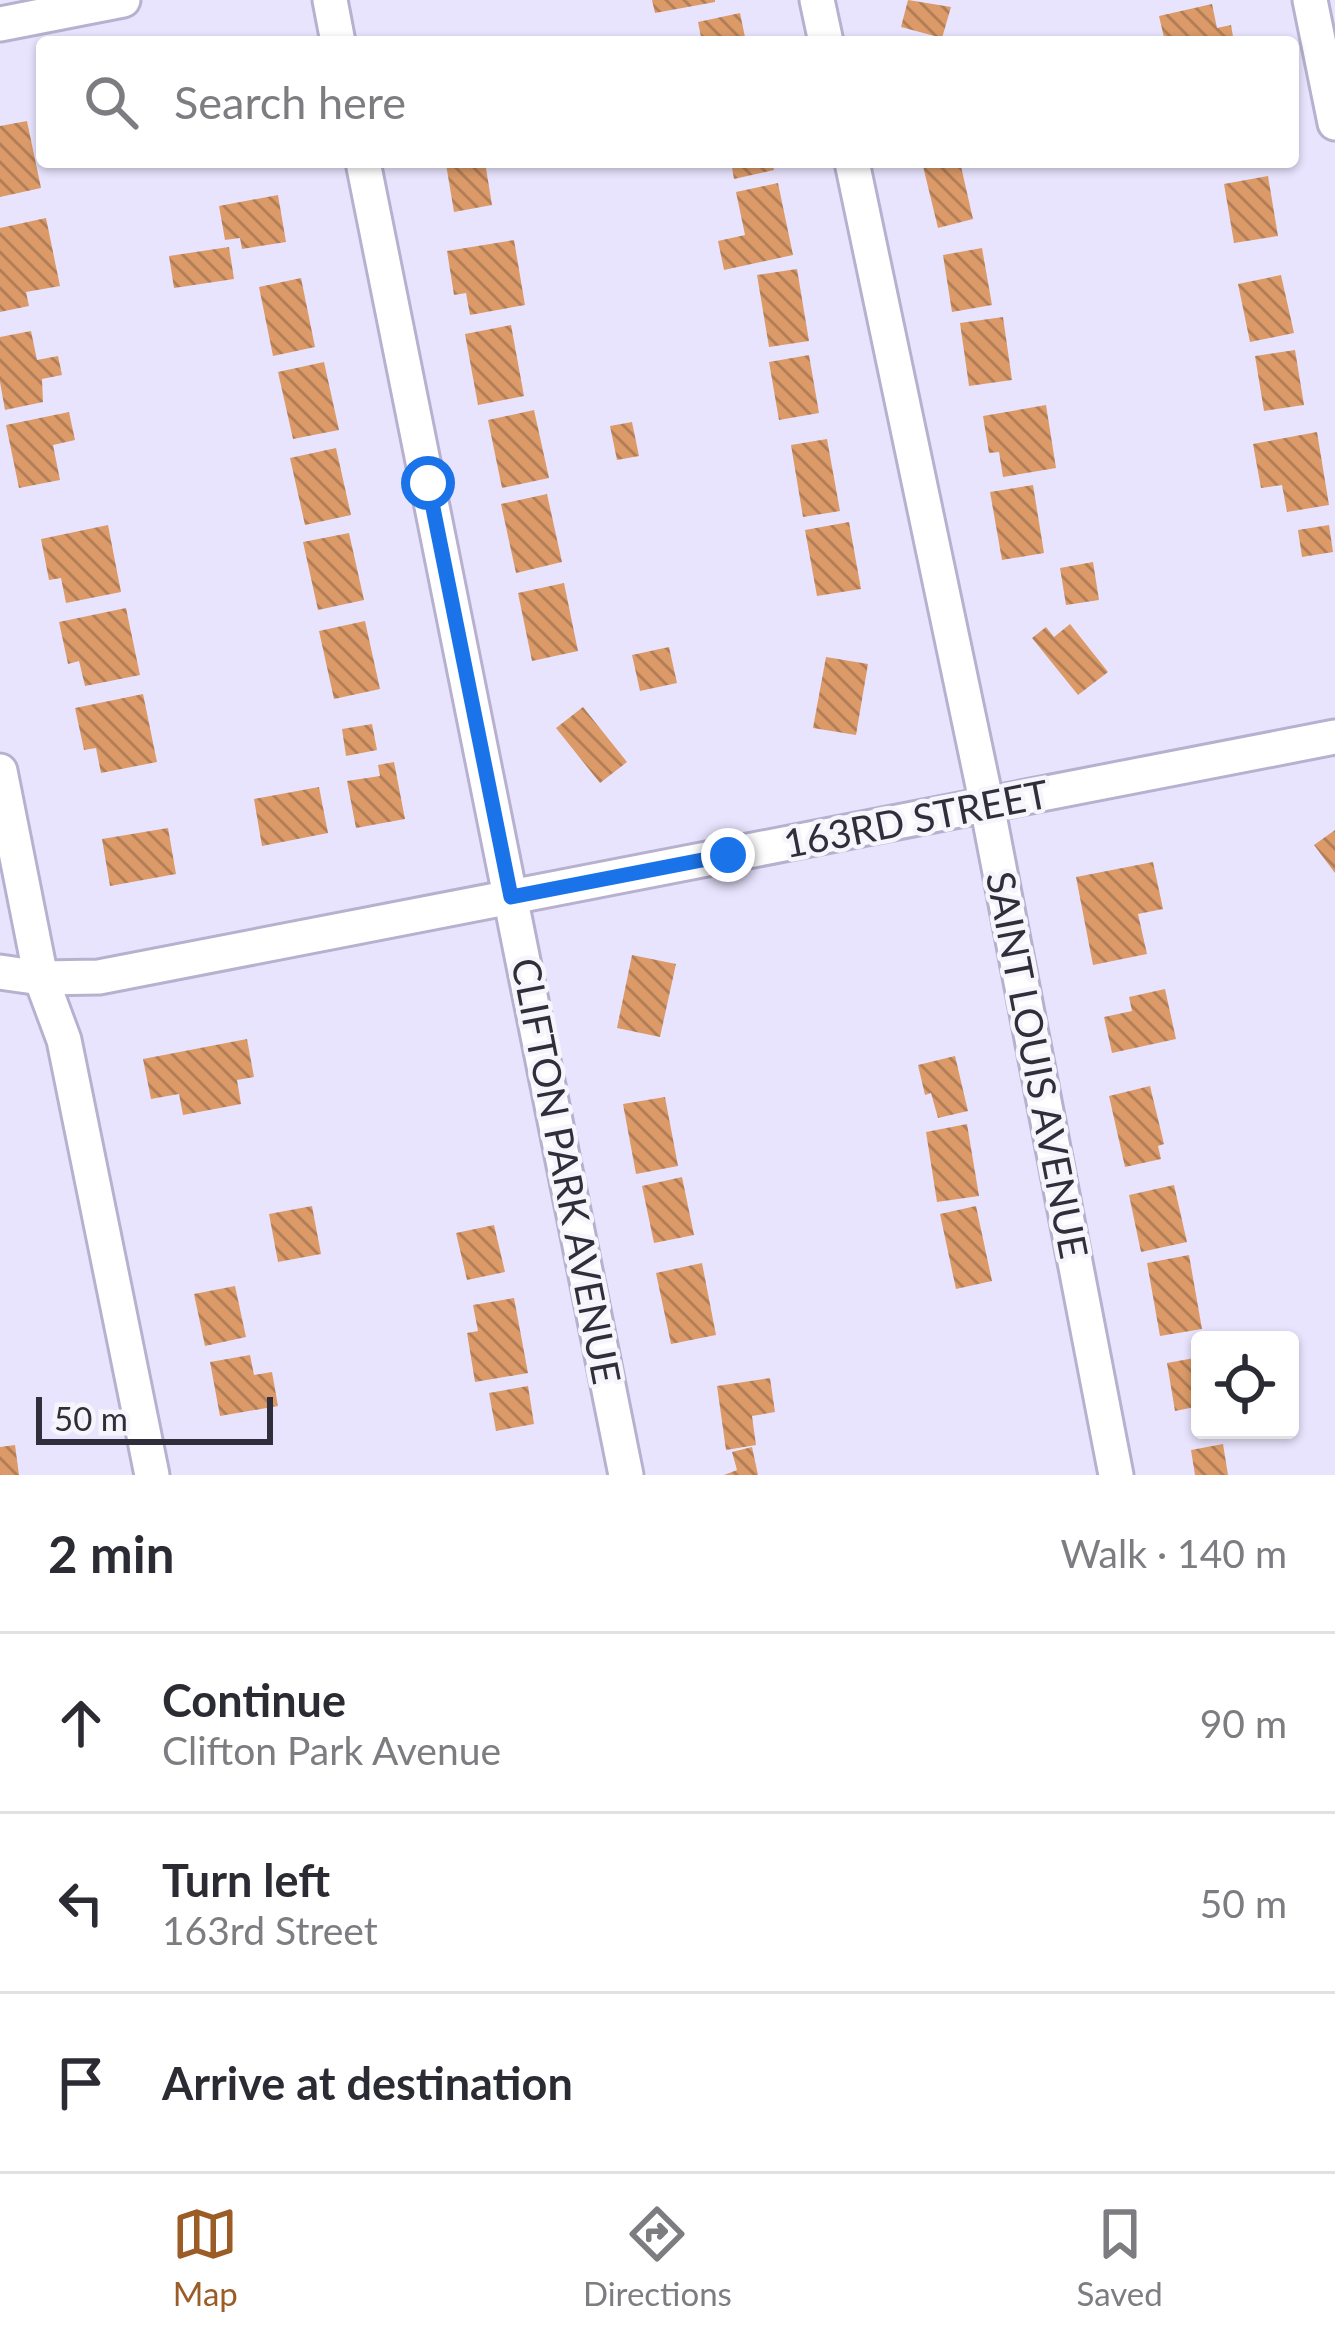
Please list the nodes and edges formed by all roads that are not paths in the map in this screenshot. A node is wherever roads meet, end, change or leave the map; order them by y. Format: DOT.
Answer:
graph roads {
  1 [pos="123,0"];
  2 [pos="330,0"];
  3 [pos="818,0"];
  4 [pos="1310,0"];
  5 [pos="0,24"];
  6 [pos="337,36"];
  7 [pos="825,36"];
  8 [pos="1335,123"];
  9 [pos="363,168"];
  10 [pos="852,168"];
  11 [pos="1335,737"];
  12 [pos="0,771"];
  13 [pos="987,805"];
  14 [pos="511,897"];
  15 [pos="0,972"];
  16 [pos="41,978"];
  17 [pos="152,1475"];
  18 [pos="626,1475"];
  19 [pos="1116,1475"];
  1 -- 5 [label="street"];
  2 -- 6 [label="street"];
  3 -- 7 [label="street"];
  4 -- 8 [label="street"];
  9 -- 14 [label="street, CLIFTON PARK AVENUE"];
  10 -- 13 [label="street, SAINT LOUIS AVENUE"];
  11 -- 13 [label="street, 163RD STREET"];
  12 -- 16 [label="street"];
  13 -- 14 [label="street, 163RD STREET"];
  13 -- 19 [label="street, SAINT LOUIS AVENUE"];
  14 -- 16 [label="street, 163RD STREET"];
  14 -- 18 [label="street, CLIFTON PARK AVENUE"];
  15 -- 16 [label="street, 163RD STREET"];
  16 -- 17 [label="street"];
}
